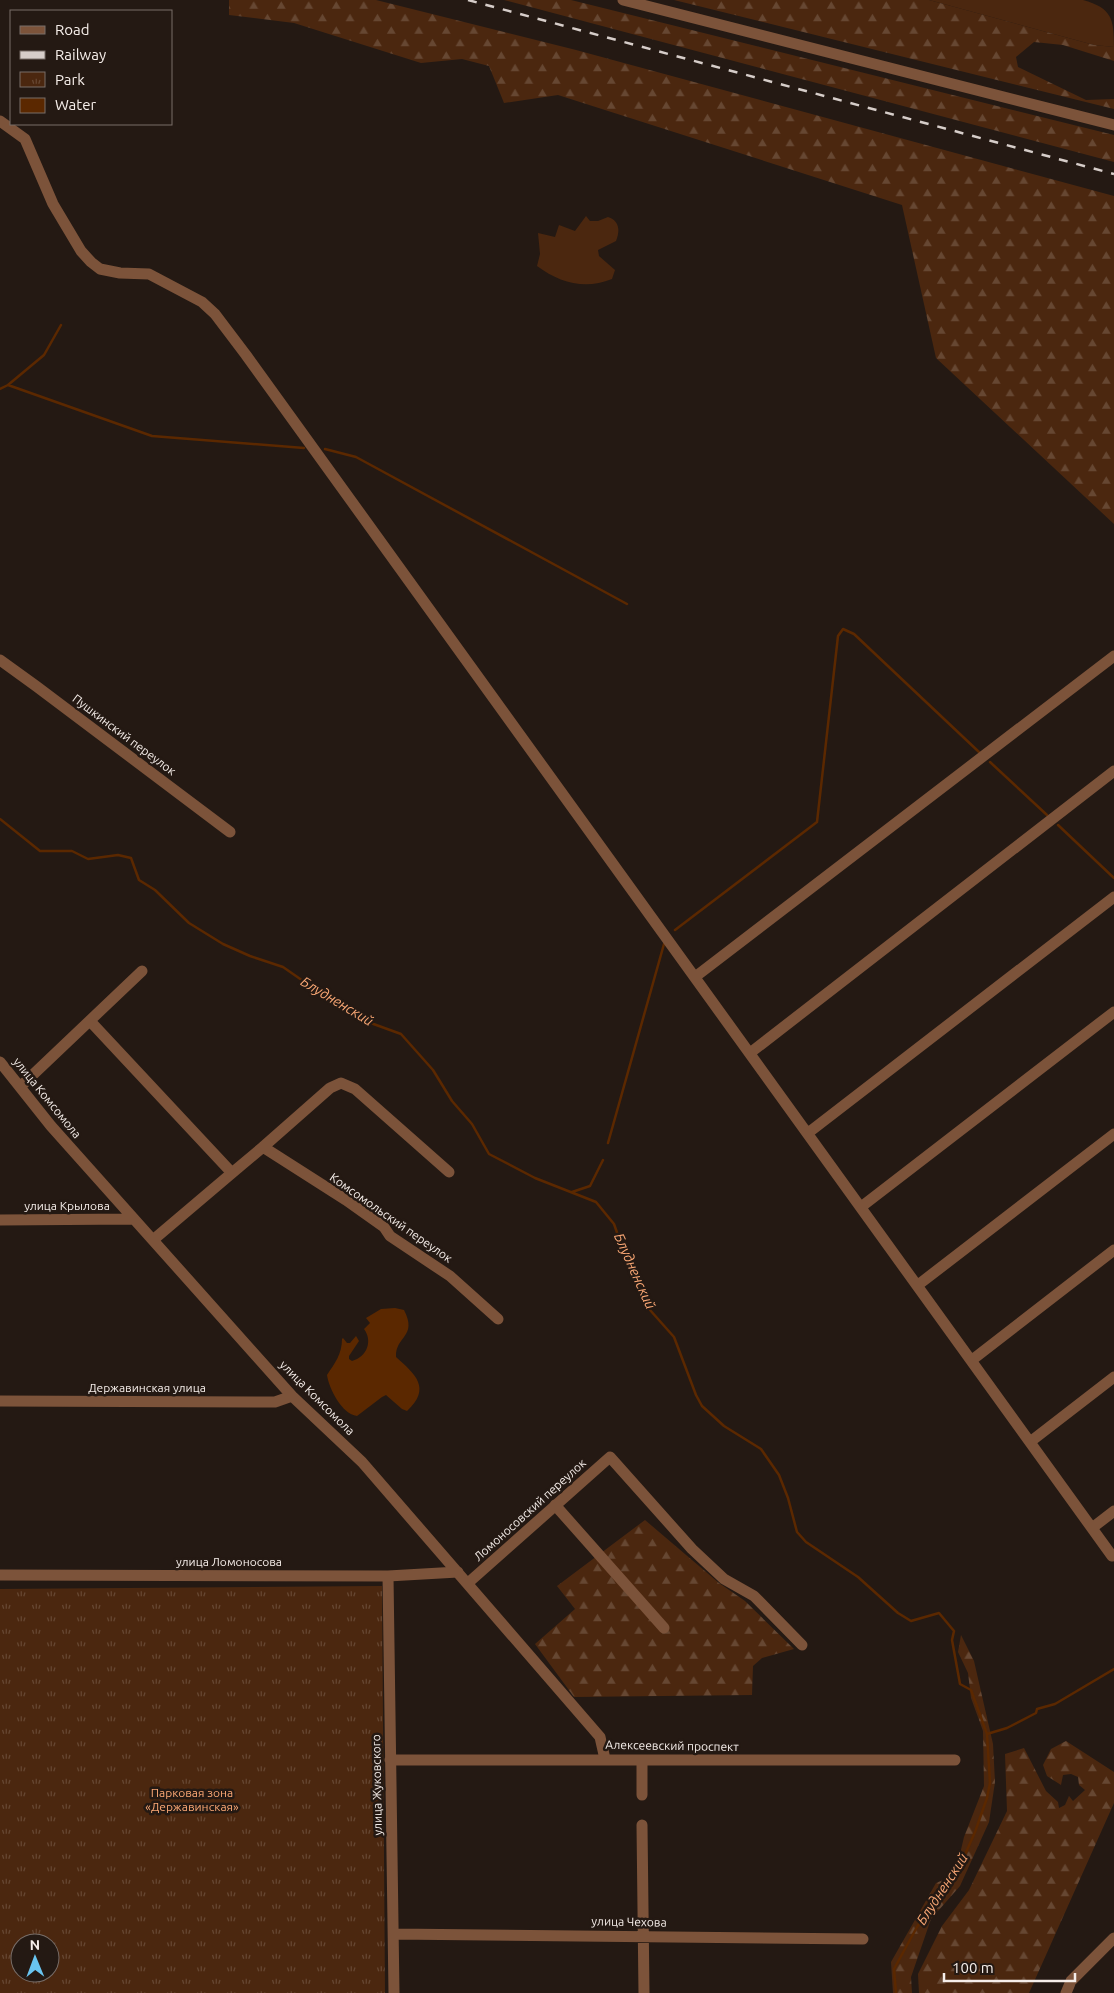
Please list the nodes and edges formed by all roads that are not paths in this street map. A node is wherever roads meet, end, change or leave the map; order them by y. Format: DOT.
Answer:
graph roads {
  1 [pos="624,0"];
  2 [pos="0,121"];
  3 [pos="1114,125"];
  4 [pos="1114,656"];
  5 [pos="0,660"];
  6 [pos="1114,771"];
  7 [pos="230,832"];
  8 [pos="1114,897"];
  9 [pos="142,971"];
  10 [pos="696,977"];
  11 [pos="1114,1012"];
  12 [pos="90,1021"];
  13 [pos="750,1053"];
  14 [pos="0,1062"];
  15 [pos="20,1086"];
  16 [pos="808,1133"];
  17 [pos="1114,1134"];
  18 [pos="263,1147"];
  19 [pos="449,1172"];
  20 [pos="232,1174"];
  21 [pos="862,1207"];
  22 [pos="134,1219"];
  23 [pos="0,1220"];
  24 [pos="153,1240"];
  25 [pos="1114,1250"];
  26 [pos="918,1285"];
  27 [pos="498,1319"];
  28 [pos="972,1360"];
  29 [pos="1114,1377"];
  30 [pos="292,1396"];
  31 [pos="0,1401"];
  32 [pos="1030,1442"];
  33 [pos="555,1505"];
  34 [pos="1114,1511"];
  35 [pos="1092,1528"];
  36 [pos="1112,1556"];
  37 [pos="458,1572"];
  38 [pos="0,1576"];
  39 [pos="388,1576"];
  40 [pos="468,1583"];
  41 [pos="664,1628"];
  42 [pos="802,1645"];
  43 [pos="605,1759"];
  44 [pos="390,1760"];
  45 [pos="642,1760"];
  46 [pos="955,1760"];
  47 [pos="642,1795"];
  48 [pos="642,1825"];
  49 [pos="394,1934"];
  50 [pos="644,1935"];
  51 [pos="1114,1938"];
  52 [pos="863,1939"];
  53 [pos="394,1993"];
  54 [pos="644,1993"];
  55 [pos="1066,1993"];
  1 -- 3 [label="street"];
  2 -- 10 [label="street"];
  4 -- 10 [label="street"];
  5 -- 7 [label="street, Пушкинский переулок"];
  6 -- 13 [label="street"];
  8 -- 16 [label="street"];
  9 -- 12 [label="street"];
  10 -- 13 [label="street"];
  11 -- 21 [label="street"];
  12 -- 15 [label="street"];
  12 -- 20 [label="street"];
  13 -- 16 [label="street"];
  14 -- 15 [label="street, улица Комсомола"];
  15 -- 22 [label="street, улица Комсомола"];
  16 -- 21 [label="street"];
  17 -- 26 [label="street"];
  18 -- 19 [label="street"];
  18 -- 20 [label="street"];
  18 -- 27 [label="street, Комсомольский переулок"];
  20 -- 24 [label="street"];
  21 -- 26 [label="street"];
  22 -- 23 [label="street, улица Крылова"];
  22 -- 24 [label="street, улица Комсомола"];
  24 -- 30 [label="street, улица Комсомола"];
  25 -- 28 [label="street"];
  26 -- 28 [label="street"];
  28 -- 32 [label="street"];
  29 -- 32 [label="street"];
  30 -- 31 [label="street, Державинская улица"];
  30 -- 37 [label="street, улица Комсомола"];
  32 -- 35 [label="street"];
  33 -- 40 [label="street, Ломоносовский переулок"];
  33 -- 41 [label="street"];
  33 -- 42 [label="street, Ломоносовский переулок"];
  34 -- 35 [label="street"];
  35 -- 36 [label="street"];
  37 -- 39 [label="street, улица Ломоносова"];
  37 -- 40 [label="street, улица Комсомола"];
  38 -- 39 [label="street, улица Ломоносова"];
  39 -- 44 [label="street, улица Жуковского"];
  40 -- 43 [label="street, улица Комсомола"];
  43 -- 44 [label="street, Алексеевский проспект"];
  43 -- 45 [label="street, Алексеевский проспект"];
  44 -- 49 [label="street, улица Жуковского"];
  45 -- 46 [label="street, Алексеевский проспект"];
  45 -- 47 [label="street"];
  48 -- 50 [label="street"];
  49 -- 50 [label="street, улица Чехова"];
  49 -- 53 [label="street, улица Жуковского"];
  50 -- 52 [label="street, улица Чехова"];
  50 -- 54 [label="street"];
  51 -- 55 [label="street"];
}
